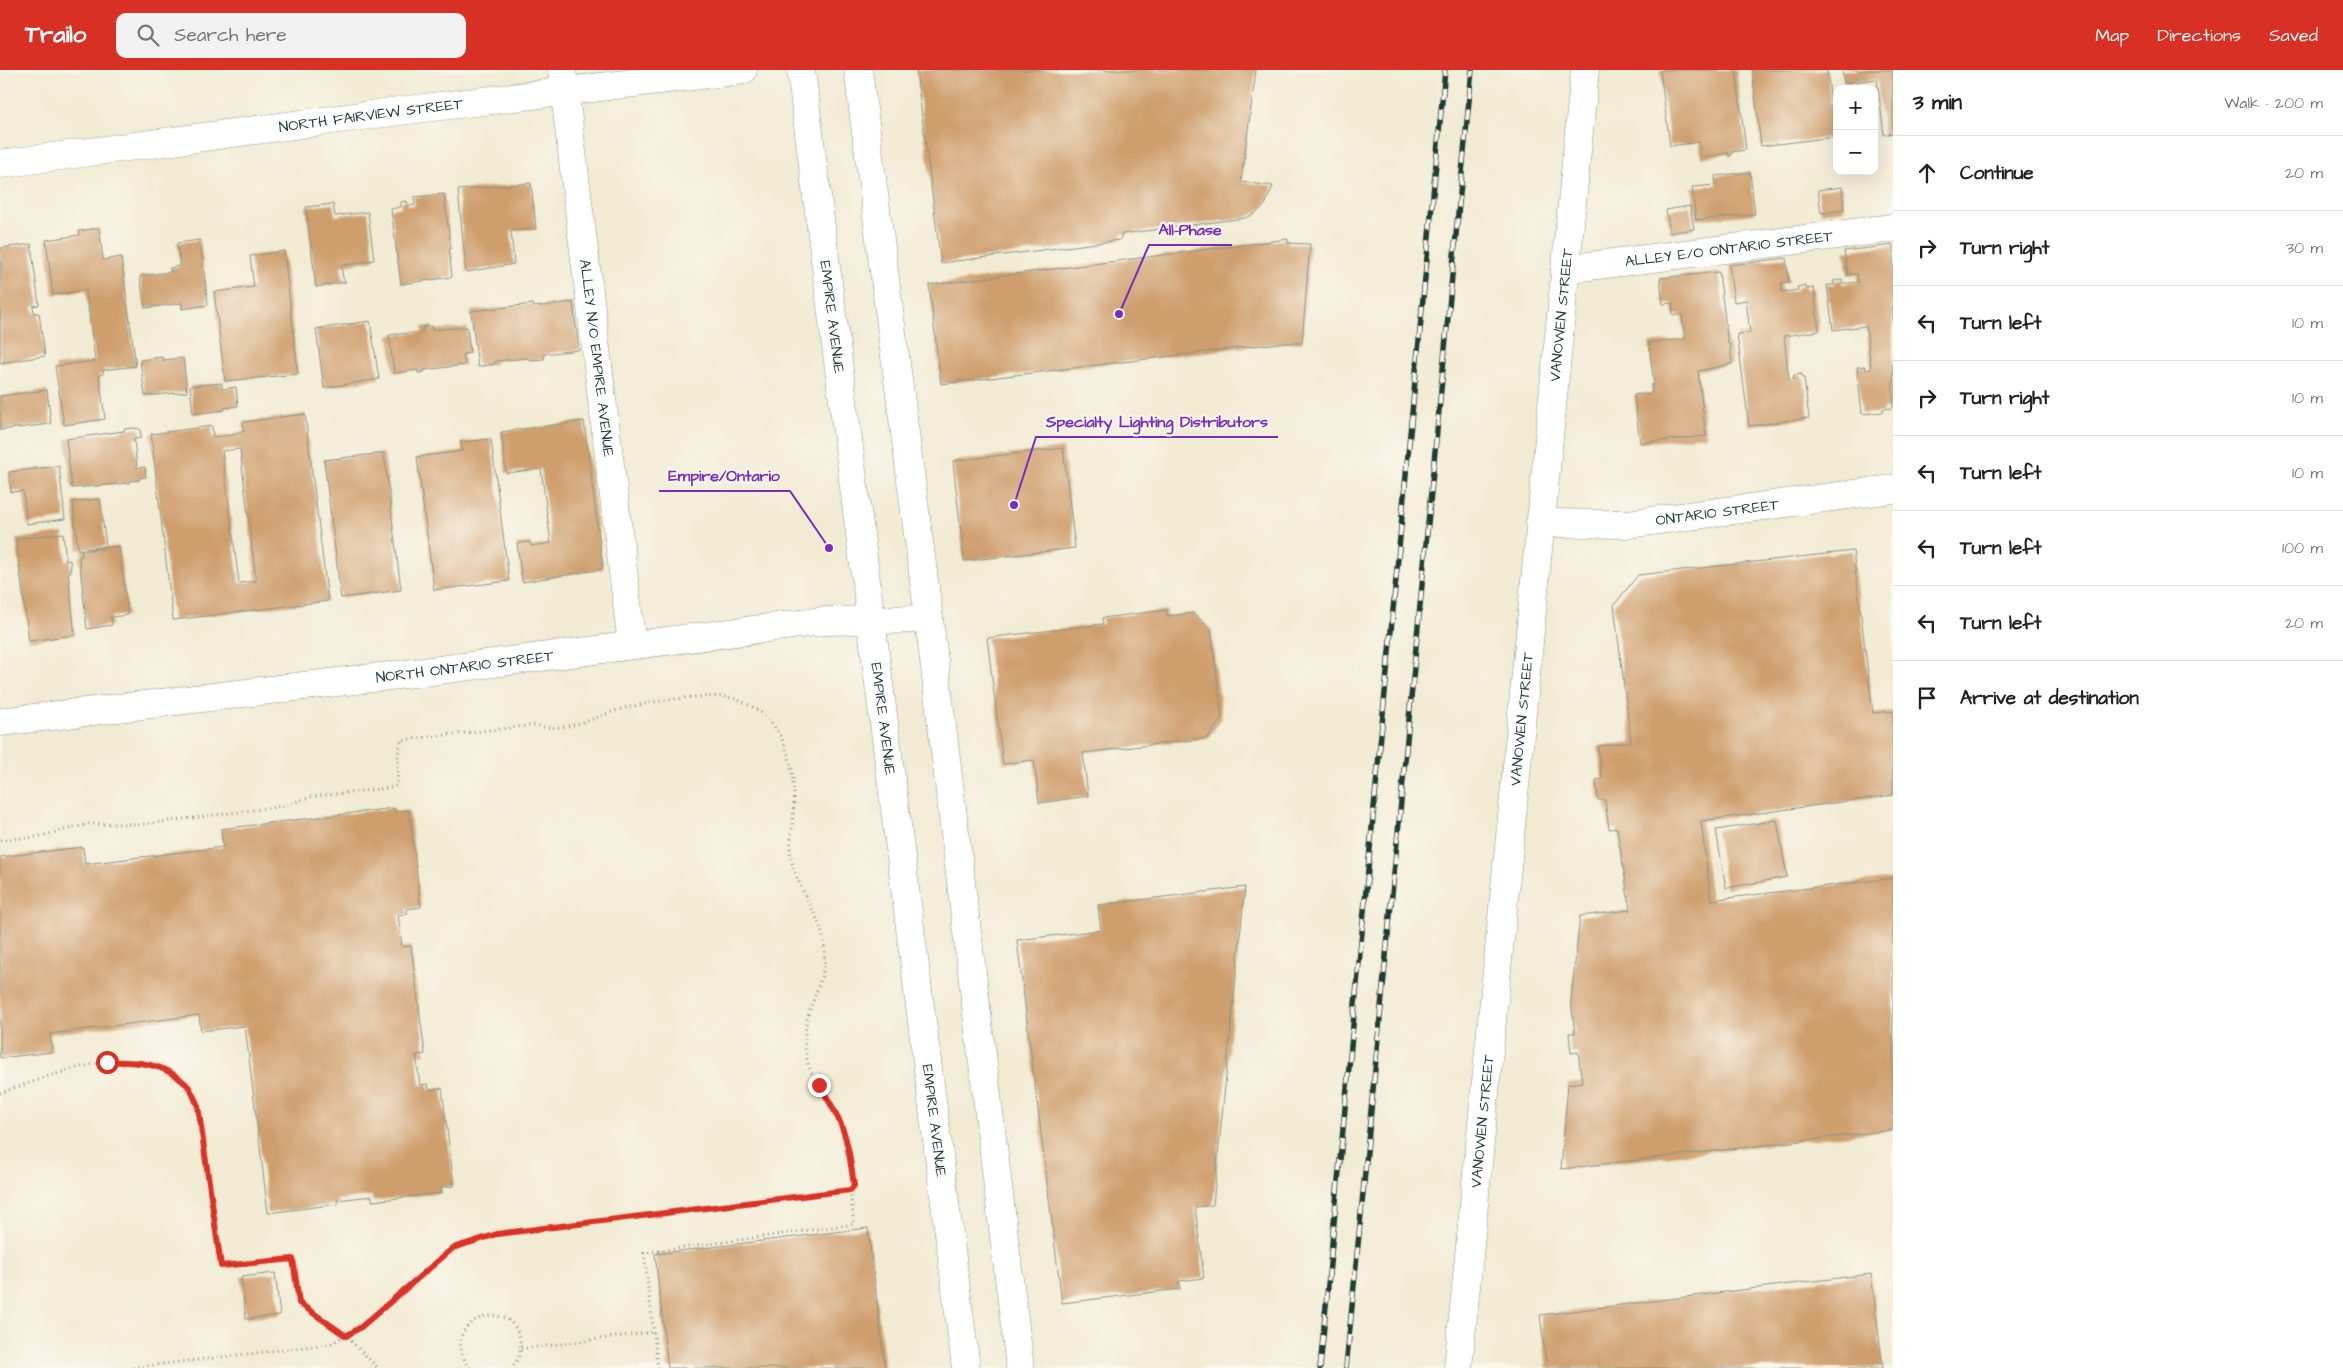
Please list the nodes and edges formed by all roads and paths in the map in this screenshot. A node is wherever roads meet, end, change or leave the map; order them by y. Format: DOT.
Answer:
graph roads {
  1 [pos="743,70"];
  2 [pos="801,70"];
  3 [pos="858,70"];
  4 [pos="1585,70"];
  5 [pos="563,81"];
  6 [pos="0,164"];
  7 [pos="1893,228"];
  8 [pos="1565,269"];
  9 [pos="1893,489"];
  10 [pos="1540,523"];
  11 [pos="929,619"];
  12 [pos="870,620"];
  13 [pos="632,645"];
  14 [pos="0,722"];
  15 [pos="0,840"];
  16 [pos="0,1093"];
  17 [pos="850,1190"];
  18 [pos="654,1332"];
  19 [pos="346,1336"];
  20 [pos="521,1349"];
  21 [pos="130,1368"];
  22 [pos="378,1368"];
  23 [pos="470,1368"];
  24 [pos="510,1368"];
  25 [pos="658,1368"];
  26 [pos="966,1368"];
  27 [pos="1020,1368"];
  28 [pos="1458,1368"];
  1 -- 5 [label="main road, NORTH FAIRVIEW STREET"];
  2 -- 12 [label="main road, EMPIRE AVENUE"];
  3 -- 11 [label="main road"];
  4 -- 8 [label="main road, VANOWEN STREET"];
  5 -- 6 [label="main road, NORTH FAIRVIEW STREET"];
  5 -- 13 [label="main road, ALLEY N/O EMPIRE AVENUE"];
  7 -- 8 [label="main road, ALLEY E/O ONTARIO STREET"];
  8 -- 10 [label="main road, VANOWEN STREET"];
  9 -- 10 [label="main road, ONTARIO STREET"];
  10 -- 28 [label="main road, VANOWEN STREET"];
  11 -- 12 [label="main road, NORTH ONTARIO STREET"];
  11 -- 27 [label="main road"];
  12 -- 13 [label="main road, NORTH ONTARIO STREET"];
  12 -- 26 [label="main road, EMPIRE AVENUE"];
  13 -- 14 [label="main road, NORTH ONTARIO STREET"];
  15 -- 17 [label="path"];
  16 -- 19 [label="path"];
  17 -- 18 [label="path"];
  17 -- 19 [label="path"];
  18 -- 20 [label="path"];
  18 -- 25 [label="path"];
  19 -- 21 [label="path"];
  19 -- 22 [label="path"];
  20 -- 23 [label="path"];
  20 -- 24 [label="path"];
}
